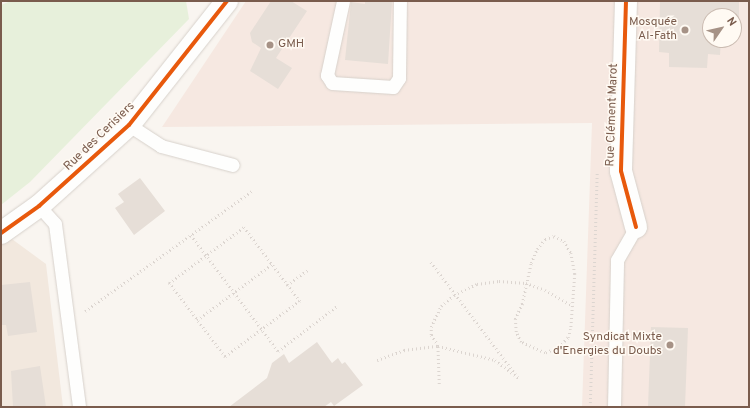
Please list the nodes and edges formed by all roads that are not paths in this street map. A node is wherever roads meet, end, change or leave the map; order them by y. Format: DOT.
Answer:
graph roads {
  1 [pos="226,1"];
  2 [pos="343,1"];
  3 [pos="400,1"];
  4 [pos="626,1"];
  5 [pos="129,125"];
  6 [pos="233,165"];
  7 [pos="39,206"];
  8 [pos="636,227"];
  9 [pos="1,233"];
  10 [pos="79,407"];
  11 [pos="614,407"];
  1 -- 5 [label="street, Rue des Cerisiers"];
  2 -- 3 [label="lane"];
  4 -- 8 [label="street, Rue Clément Marot"];
  5 -- 6 [label="lane"];
  5 -- 7 [label="street, Rue des Cerisiers"];
  7 -- 9 [label="street, Rue des Cerisiers"];
  7 -- 10 [label="lane"];
  8 -- 11 [label="lane"];
}
